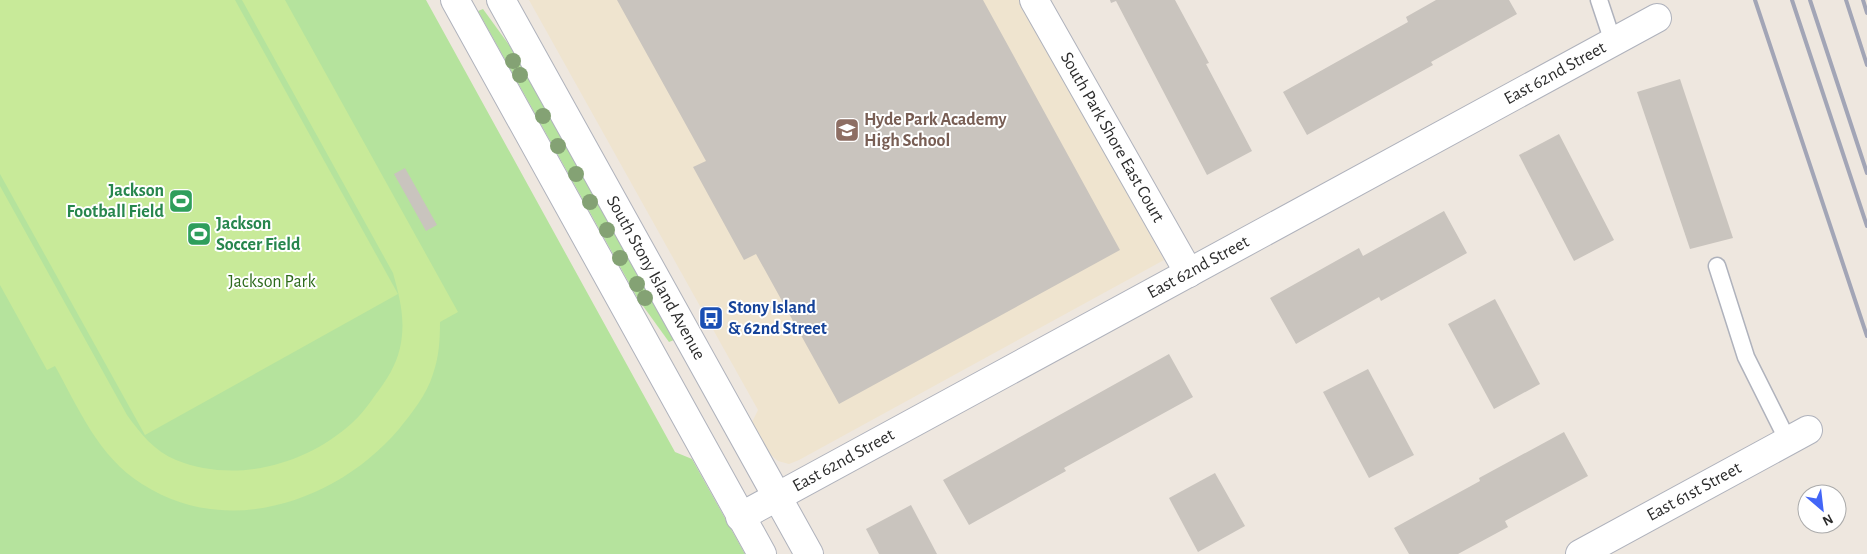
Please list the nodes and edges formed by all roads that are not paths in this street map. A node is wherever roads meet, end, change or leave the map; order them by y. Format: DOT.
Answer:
graph roads {
  1 [pos="455,0"];
  2 [pos="501,0"];
  3 [pos="1034,0"];
  4 [pos="1599,0"];
  5 [pos="1657,18"];
  6 [pos="1613,42"];
  7 [pos="1717,266"];
  8 [pos="1189,273"];
  9 [pos="1798,435"];
  10 [pos="778,496"];
  11 [pos="740,517"];
  12 [pos="762,554"];
  13 [pos="809,554"];
  14 [pos="1580,554"];
  1 -- 11 [label="street"];
  2 -- 10 [label="street, South Stony Island Avenue"];
  3 -- 8 [label="street, South Park Shore East Court"];
  4 -- 6 [label="lane"];
  5 -- 6 [label="street, East 62nd Street"];
  6 -- 8 [label="street, East 62nd Street"];
  7 -- 9 [label="lane"];
  8 -- 10 [label="street, East 62nd Street"];
  9 -- 14 [label="street, East 61st Street"];
  10 -- 11 [label="street, East 62nd Street"];
  10 -- 13 [label="street, South Stony Island Avenue"];
  11 -- 12 [label="street"];
}
